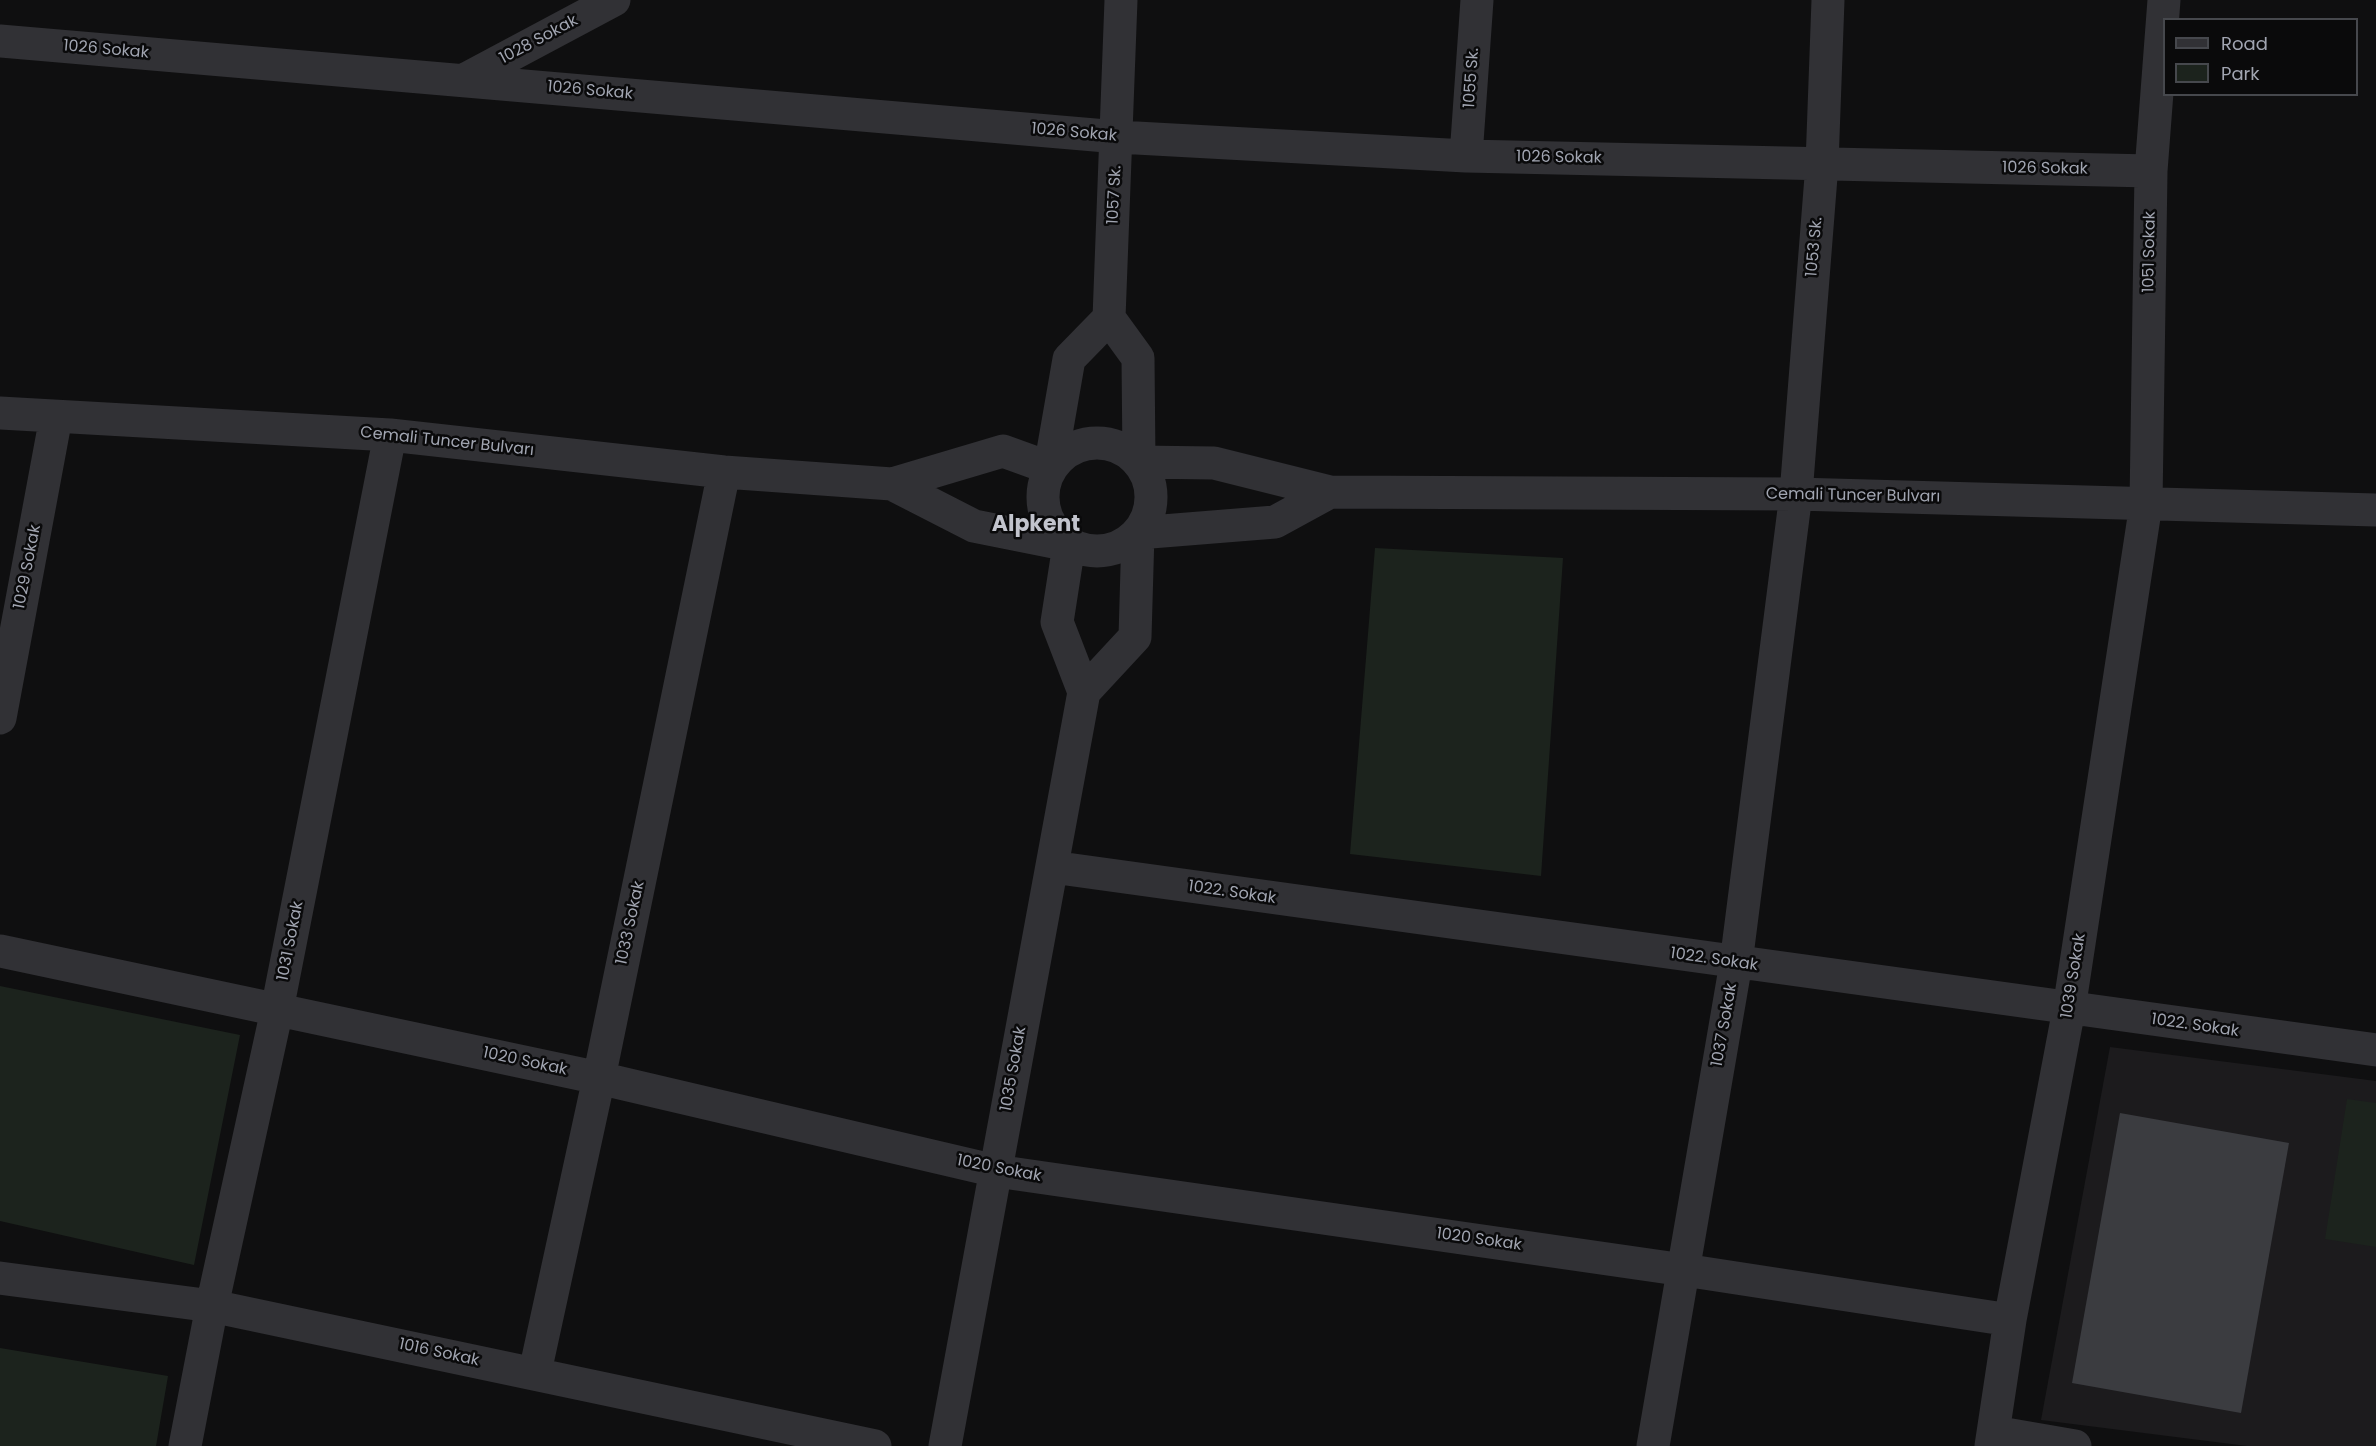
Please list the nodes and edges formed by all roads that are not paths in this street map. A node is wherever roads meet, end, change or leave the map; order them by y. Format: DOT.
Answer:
graph roads {
  1 [pos="614,0"];
  2 [pos="1121,0"];
  3 [pos="1477,0"];
  4 [pos="1828,0"];
  5 [pos="2164,0"];
  6 [pos="0,41"];
  7 [pos="464,80"];
  8 [pos="1118,137"];
  9 [pos="1466,156"];
  10 [pos="1822,164"];
  11 [pos="2151,171"];
  12 [pos="1109,318"];
  13 [pos="0,413"];
  14 [pos="56,417"];
  15 [pos="390,435"];
  16 [pos="1139,462"];
  17 [pos="1050,468"];
  18 [pos="724,472"];
  19 [pos="892,484"];
  20 [pos="1330,492"];
  21 [pos="1796,494"];
  22 [pos="2146,504"];
  23 [pos="2376,510"];
  24 [pos="1138,533"];
  25 [pos="1069,544"];
  26 [pos="1084,692"];
  27 [pos="0,718"];
  28 [pos="1052,867"];
  29 [pos="0,951"];
  30 [pos="1736,963"];
  31 [pos="2069,1009"];
  32 [pos="277,1010"];
  33 [pos="2376,1050"];
  34 [pos="599,1078"];
  35 [pos="996,1171"];
  36 [pos="1684,1270"];
  37 [pos="0,1278"];
  38 [pos="212,1306"];
  39 [pos="2010,1320"];
  40 [pos="535,1372"];
  41 [pos="1992,1439"];
  42 [pos="185,1446"];
  43 [pos="874,1446"];
  44 [pos="945,1446"];
  45 [pos="1653,1446"];
  46 [pos="2075,1446"];
  1 -- 7 [label="street, 1028 Sokak"];
  2 -- 8 [label="street, 1057 Sk."];
  3 -- 9 [label="street, 1055 Sk."];
  4 -- 10 [label="street, 1053 Sk."];
  5 -- 11 [label="street, 1051 Sokak"];
  6 -- 7 [label="street, 1026 Sokak"];
  7 -- 8 [label="street, 1026 Sokak"];
  8 -- 9 [label="street, 1026 Sokak"];
  8 -- 12 [label="street, 1057 Sk."];
  9 -- 10 [label="street, 1026 Sokak"];
  10 -- 11 [label="street, 1026 Sokak"];
  10 -- 21 [label="street, 1053 Sk."];
  11 -- 22 [label="street, 1051 Sokak"];
  12 -- 16 [label="street"];
  12 -- 17 [label="street"];
  13 -- 14 [label="street, Cemali Tuncer Bulvarı"];
  14 -- 15 [label="street, Cemali Tuncer Bulvarı"];
  14 -- 27 [label="street, 1029 Sokak"];
  15 -- 18 [label="street, Cemali Tuncer Bulvarı"];
  15 -- 32 [label="street, 1031 Sokak"];
  16 -- 17 [label="street"];
  16 -- 20 [label="street, Cemali Tuncer Bulvarı"];
  16 -- 24 [label="street"];
  17 -- 19 [label="street"];
  17 -- 25 [label="street"];
  18 -- 19 [label="street, Cemali Tuncer Bulvarı"];
  18 -- 34 [label="street, 1033 Sokak"];
  19 -- 25 [label="street"];
  20 -- 21 [label="street, Cemali Tuncer Bulvarı"];
  20 -- 24 [label="street"];
  21 -- 22 [label="street, Cemali Tuncer Bulvarı"];
  21 -- 30 [label="street, 1037 Sokak"];
  22 -- 23 [label="street, Cemali Tuncer Bulvarı"];
  22 -- 31 [label="street, 1039 Sokak"];
  24 -- 25 [label="street"];
  24 -- 26 [label="street"];
  25 -- 26 [label="street"];
  26 -- 28 [label="street, 1035 Sokak"];
  28 -- 30 [label="street, 1022. Sokak"];
  28 -- 35 [label="street, 1035 Sokak"];
  29 -- 32 [label="street, 1020 Sokak"];
  30 -- 31 [label="street, 1022. Sokak"];
  30 -- 36 [label="street, 1037 Sokak"];
  31 -- 33 [label="street, 1022. Sokak"];
  31 -- 39 [label="street, 1039 Sokak"];
  32 -- 34 [label="street, 1020 Sokak"];
  32 -- 38 [label="street, 1031 Sokak"];
  34 -- 35 [label="street, 1020 Sokak"];
  34 -- 40 [label="street, 1033 Sokak"];
  35 -- 36 [label="street, 1020 Sokak"];
  35 -- 44 [label="street, 1035 Sokak"];
  36 -- 39 [label="street, 1020 Sokak"];
  36 -- 45 [label="street, 1037 Sokak"];
  37 -- 38 [label="street, 1016 Sokak"];
  38 -- 40 [label="street, 1016 Sokak"];
  38 -- 42 [label="street, 1031 Sokak"];
  39 -- 41 [label="street, 1039 Sokak"];
  40 -- 43 [label="street, 1016 Sokak"];
  41 -- 46 [label="street"];
}
